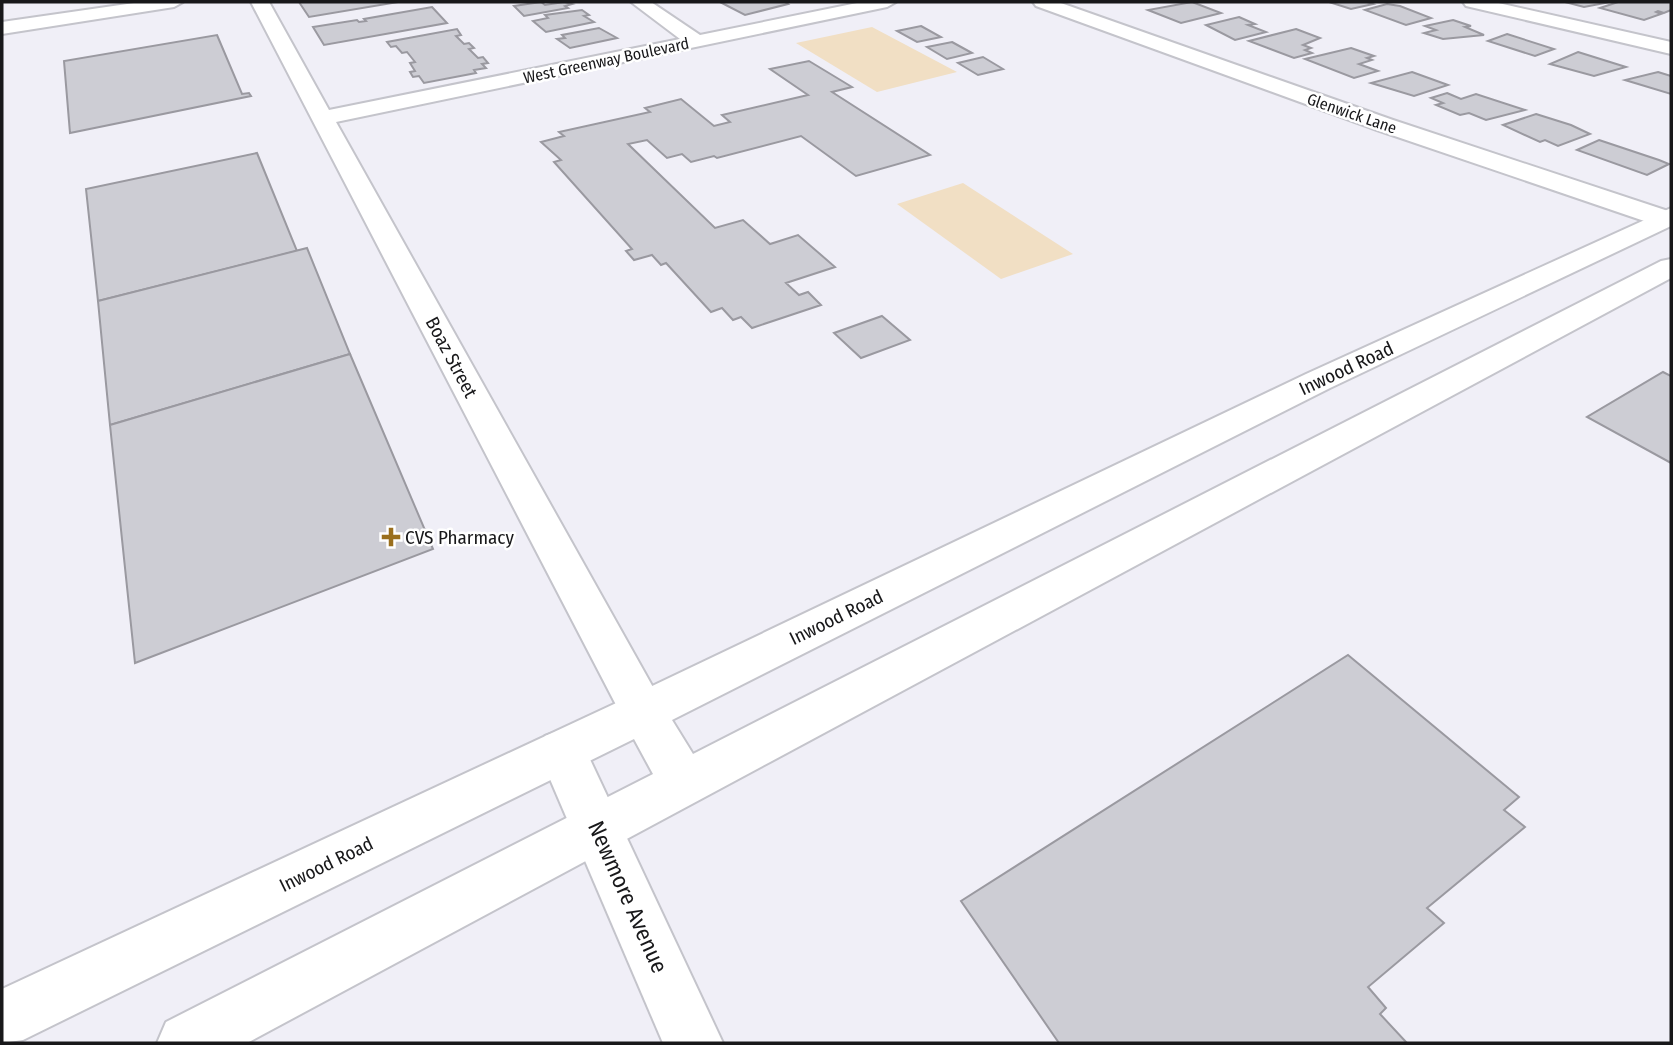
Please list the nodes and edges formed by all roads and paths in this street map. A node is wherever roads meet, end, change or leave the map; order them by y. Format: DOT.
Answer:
graph roads {
  1 [pos="174,2"];
  2 [pos="260,2"];
  3 [pos="640,2"];
  4 [pos="887,2"];
  5 [pos="1042,2"];
  6 [pos="1472,2"];
  7 [pos="2,28"];
  8 [pos="696,41"];
  9 [pos="1671,48"];
  10 [pos="324,118"];
  11 [pos="1669,219"];
  12 [pos="1671,267"];
  13 [pos="643,712"];
  14 [pos="562,751"];
  15 [pos="684,784"];
  16 [pos="598,830"];
  17 [pos="2,1019"];
  18 [pos="187,1043"];
  19 [pos="693,1043"];
  1 -- 7 [label="street"];
  2 -- 10 [label="street, Boaz Street"];
  3 -- 8 [label="street"];
  4 -- 8 [label="street, West Greenway Boulevard"];
  5 -- 11 [label="street, Glenwick Lane"];
  6 -- 9 [label="street"];
  8 -- 10 [label="street, West Greenway Boulevard"];
  10 -- 13 [label="street, Boaz Street"];
  11 -- 13 [label="street, Inwood Road"];
  12 -- 15 [label="street"];
  13 -- 14 [label="street, Inwood Road"];
  13 -- 15 [label="street, Boaz Street"];
  14 -- 16 [label="street, Newmore Avenue"];
  14 -- 17 [label="street, Inwood Road"];
  15 -- 16 [label="street"];
  16 -- 18 [label="street"];
  16 -- 19 [label="street, Newmore Avenue"];
}
